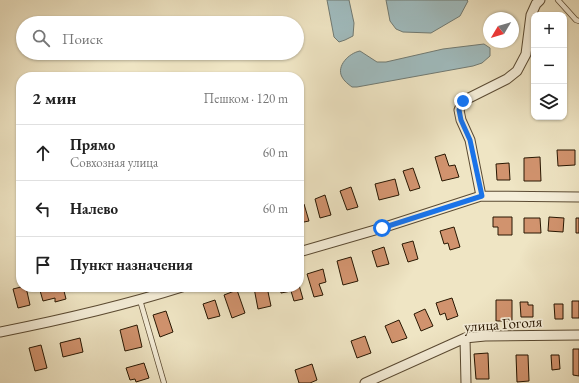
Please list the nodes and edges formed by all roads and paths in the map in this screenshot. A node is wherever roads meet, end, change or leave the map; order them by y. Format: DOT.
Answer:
graph roads {
  1 [pos="540,0"];
  2 [pos="558,0"];
  3 [pos="579,21"];
  4 [pos="482,196"];
  5 [pos="579,197"];
  6 [pos="304,251"];
  7 [pos="166,292"];
  8 [pos="140,300"];
  9 [pos="0,332"];
  10 [pos="579,335"];
  11 [pos="465,338"];
  12 [pos="164,383"];
  13 [pos="365,383"];
  14 [pos="466,383"];
  1 -- 4 [label="street"];
  2 -- 3 [label="lane"];
  4 -- 5 [label="street"];
  4 -- 6 [label="street"];
  7 -- 8 [label="street"];
  8 -- 9 [label="street"];
  8 -- 12 [label="lane"];
  10 -- 11 [label="street, улица Гоголя"];
  11 -- 13 [label="street, улица Гоголя"];
  11 -- 14 [label="street"];
}
